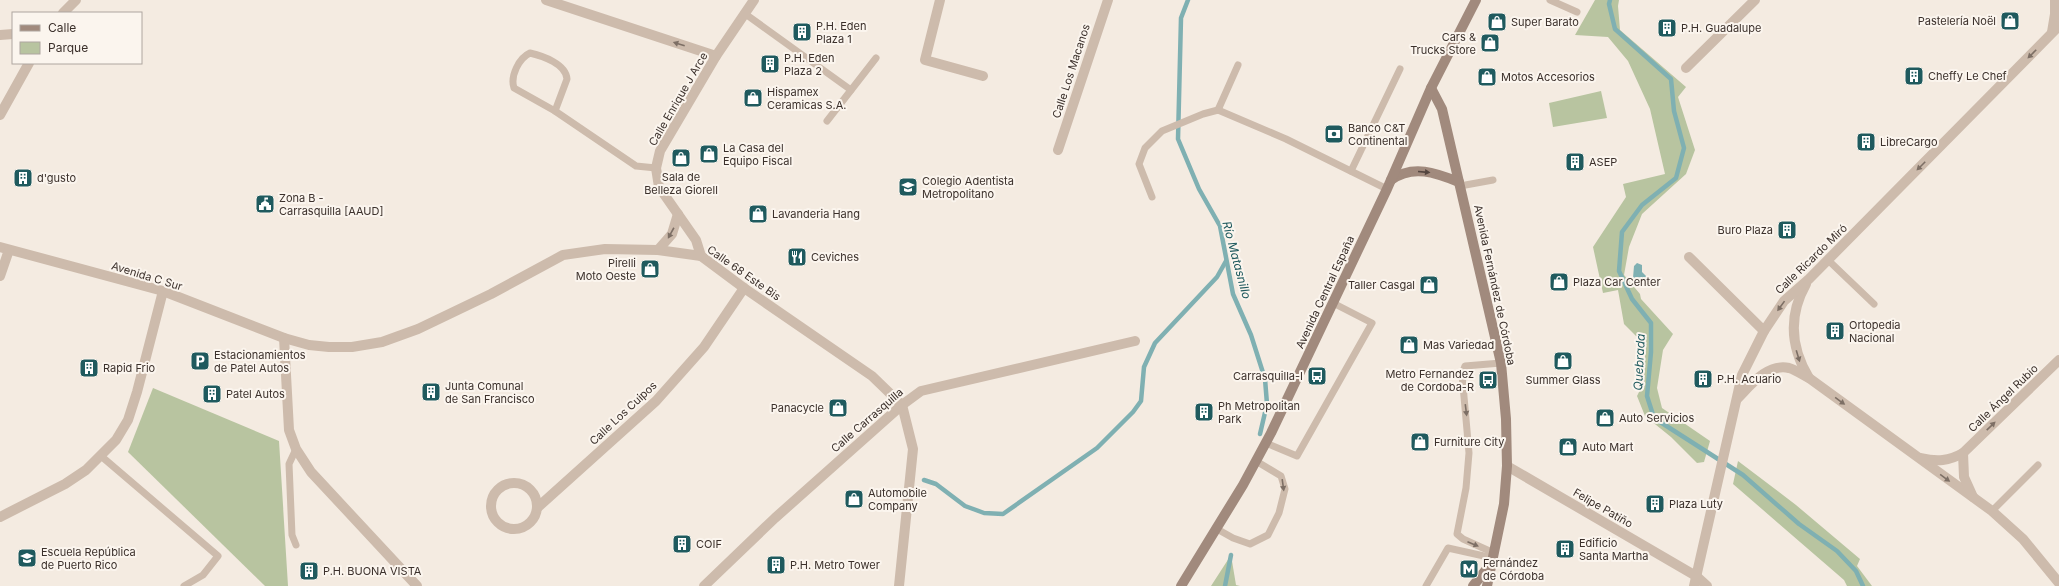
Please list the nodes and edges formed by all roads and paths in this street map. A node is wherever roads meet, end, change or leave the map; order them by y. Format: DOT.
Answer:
graph roads {
  1 [pos="76,0"];
  2 [pos="546,0"];
  3 [pos="754,0"];
  4 [pos="940,0"];
  5 [pos="1108,0"];
  6 [pos="1476,0"];
  7 [pos="1550,0"];
  8 [pos="1755,0"];
  9 [pos="2055,0"];
  10 [pos="64,12"];
  11 [pos="1577,12"];
  12 [pos="744,13"];
  13 [pos="2056,29"];
  14 [pos="12,34"];
  15 [pos="0,35"];
  16 [pos="716,56"];
  17 [pos="876,58"];
  18 [pos="28,64"];
  19 [pos="1238,65"];
  20 [pos="1686,68"];
  21 [pos="1400,69"];
  22 [pos="984,76"];
  23 [pos="1431,88"];
  24 [pos="851,90"];
  25 [pos="1218,110"];
  26 [pos="555,111"];
  27 [pos="0,115"];
  28 [pos="827,121"];
  29 [pos="1058,150"];
  30 [pos="656,168"];
  31 [pos="1351,171"];
  32 [pos="1493,180"];
  33 [pos="1460,184"];
  34 [pos="1389,185"];
  35 [pos="1152,197"];
  36 [pos="678,214"];
  37 [pos="4,249"];
  38 [pos="658,250"];
  39 [pos="701,256"];
  40 [pos="1689,257"];
  41 [pos="1828,260"];
  42 [pos="0,276"];
  43 [pos="1810,279"];
  44 [pos="744,288"];
  45 [pos="163,291"];
  46 [pos="1333,303"];
  47 [pos="1874,304"];
  48 [pos="1764,331"];
  49 [pos="284,338"];
  50 [pos="1135,342"];
  51 [pos="2059,360"];
  52 [pos="1501,363"];
  53 [pos="1809,378"];
  54 [pos="1737,399"];
  55 [pos="902,405"];
  56 [pos="1266,443"];
  57 [pos="296,449"];
  58 [pos="1963,453"];
  59 [pos="101,456"];
  60 [pos="1918,458"];
  61 [pos="1256,461"];
  62 [pos="2038,465"];
  63 [pos="1507,466"];
  64 [pos="1975,499"];
  65 [pos="537,508"];
  66 [pos="1992,511"];
  67 [pos="0,517"];
  68 [pos="1217,529"];
  69 [pos="296,545"];
  70 [pos="1493,558"];
  71 [pos="1695,581"];
  72 [pos="2059,583"];
  73 [pos="184,586"];
  74 [pos="417,586"];
  75 [pos="704,586"];
  76 [pos="899,586"];
  77 [pos="1181,586"];
  78 [pos="1426,586"];
  79 [pos="1473,586"];
  80 [pos="1487,586"];
  81 [pos="1707,586"];
  1 -- 10 [label="street"];
  16 -- 2 [label="street, one-way"];
  3 -- 12 [label="street, Calle Enrique J Arce"];
  4 -- 22 [label="street"];
  5 -- 29 [label="street, Calle Los Macanos"];
  6 -- 23 [label="main road, Avenida Central España"];
  7 -- 11 [label="lane"];
  8 -- 20 [label="street"];
  9 -- 13 [label="street"];
  12 -- 16 [label="street, Calle Enrique J Arce"];
  12 -- 24 [label="lane"];
  13 -- 41 [label="street, Calle Ricardo Miró, one-way"];
  14 -- 15 [label="street"];
  16 -- 30 [label="street, Calle Enrique J Arce"];
  17 -- 24 [label="lane"];
  18 -- 27 [label="street"];
  19 -- 25 [label="lane"];
  21 -- 31 [label="lane"];
  23 -- 33 [label="main road, Avenida Fernández de Córdoba"];
  23 -- 34 [label="main road, Avenida Central España"];
  24 -- 28 [label="lane"];
  25 -- 31 [label="lane"];
  25 -- 35 [label="lane"];
  26 -- 26 [label="lane"];
  26 -- 30 [label="lane"];
  30 -- 36 [label="street, Calle Enrique J Arce"];
  31 -- 34 [label="lane"];
  32 -- 33 [label="lane"];
  34 -- 33 [label="main road, one-way"];
  33 -- 52 [label="main road, Avenida Fernández de Córdoba"];
  34 -- 46 [label="main road, Avenida Central España"];
  36 -- 38 [label="street, one-way"];
  36 -- 39 [label="street, Calle Enrique J Arce"];
  37 -- 42 [label="street"];
  37 -- 45 [label="street, Avenida C Sur"];
  38 -- 39 [label="street, Calle 68 Este Bis"];
  38 -- 49 [label="street, Calle 68 Este Bis"];
  39 -- 44 [label="street, Calle 68 Este Bis"];
  40 -- 48 [label="street"];
  41 -- 43 [label="street, Calle Ricardo Miró"];
  41 -- 47 [label="lane"];
  43 -- 48 [label="street, Calle Ricardo Miró, one-way"];
  43 -- 53 [label="street, one-way"];
  44 -- 55 [label="street, Calle 68 Este Bis"];
  44 -- 65 [label="street, Calle Los Cuipos"];
  45 -- 49 [label="street, Avenida C Sur"];
  45 -- 59 [label="street"];
  46 -- 56 [label="main road, Avenida Central España"];
  46 -- 56 [label="lane"];
  48 -- 54 [label="street, Calle Ricardo Miró"];
  49 -- 57 [label="street"];
  50 -- 55 [label="street, Calle Carrasquilla"];
  58 -- 51 [label="street, Calle Ángel Rubio, one-way"];
  52 -- 63 [label="main road, Avenida Fernández de Córdoba"];
  52 -- 70 [label="lane, one-way"];
  53 -- 54 [label="street"];
  53 -- 60 [label="street, one-way"];
  54 -- 71 [label="street, Calle Ricardo Miró"];
  55 -- 75 [label="street, Calle Carrasquilla"];
  55 -- 76 [label="street"];
  56 -- 61 [label="main road, Avenida Central España"];
  57 -- 69 [label="lane"];
  57 -- 74 [label="street"];
  58 -- 60 [label="street, Calle Ángel Rubio"];
  58 -- 64 [label="street"];
  59 -- 67 [label="street"];
  59 -- 73 [label="lane"];
  60 -- 64 [label="street, one-way"];
  61 -- 68 [label="main road, Avenida Central España"];
  61 -- 68 [label="lane, one-way"];
  62 -- 66 [label="lane"];
  63 -- 70 [label="main road, Avenida Fernández de Córdoba"];
  63 -- 71 [label="street, Felipe Patiño"];
  64 -- 66 [label="street"];
  65 -- 65 [label="street, Calle Los Cuipos"];
  66 -- 72 [label="street"];
  68 -- 77 [label="main road, Avenida Central España"];
  70 -- 78 [label="lane"];
  70 -- 79 [label="main road"];
  70 -- 80 [label="main road, Avenida Fernández de Córdoba"];
  71 -- 81 [label="street, Felipe Patiño"];
}
